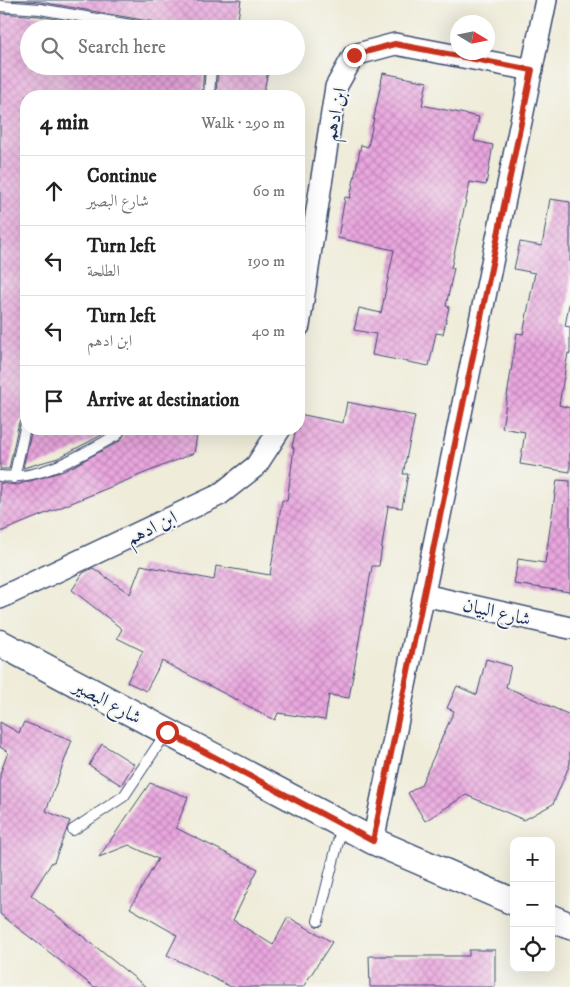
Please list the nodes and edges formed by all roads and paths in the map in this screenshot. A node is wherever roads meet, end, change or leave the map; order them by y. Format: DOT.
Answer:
graph roads {
  1 [pos="546,0"];
  2 [pos="0,6"];
  3 [pos="102,20"];
  4 [pos="532,70"];
  5 [pos="210,75"];
  6 [pos="209,90"];
  7 [pos="305,287"];
  8 [pos="23,435"];
  9 [pos="117,435"];
  10 [pos="276,435"];
  11 [pos="0,476"];
  12 [pos="14,478"];
  13 [pos="424,594"];
  14 [pos="0,598"];
  15 [pos="570,628"];
  16 [pos="0,643"];
  17 [pos="167,732"];
  18 [pos="342,825"];
  19 [pos="73,830"];
  20 [pos="373,841"];
  21 [pos="510,900"];
  22 [pos="555,920"];
  23 [pos="318,921"];
  24 [pos="570,926"];
  1 -- 4 [label="street"];
  2 -- 3 [label="lane"];
  4 -- 7 [label="street, ابن ادهم"];
  4 -- 13 [label="street"];
  5 -- 6 [label="lane"];
  8 -- 12 [label="lane"];
  9 -- 12 [label="lane"];
  10 -- 14 [label="street, ابن ادهم"];
  11 -- 12 [label="lane"];
  13 -- 15 [label="street, شارع البيان"];
  13 -- 20 [label="street"];
  16 -- 17 [label="street, شارع البصير"];
  17 -- 18 [label="street, شارع البصير"];
  17 -- 19 [label="lane"];
  18 -- 20 [label="street, شارع البصير"];
  18 -- 23 [label="lane"];
  20 -- 21 [label="street, شارع البصير"];
  22 -- 24 [label="street"];
}
